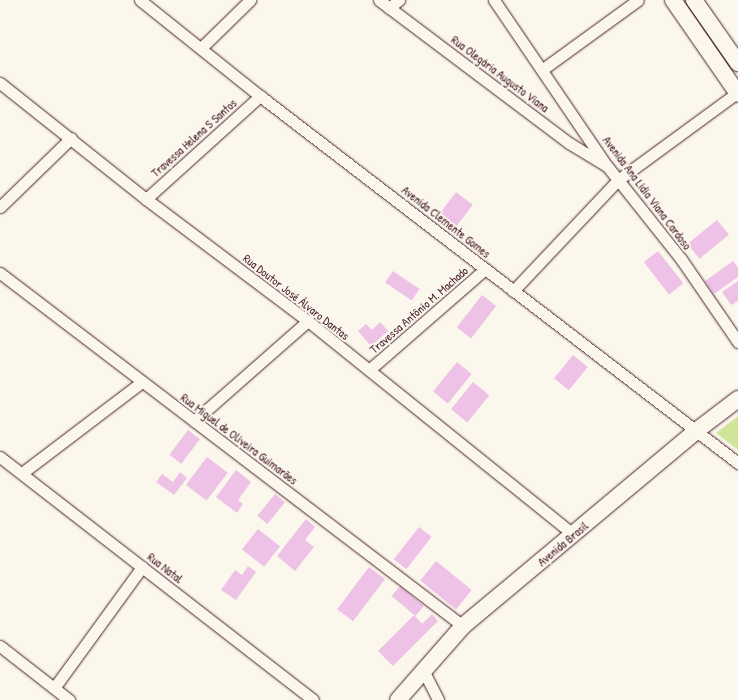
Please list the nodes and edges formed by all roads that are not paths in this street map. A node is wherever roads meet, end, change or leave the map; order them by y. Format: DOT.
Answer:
graph roads {
  1 [pos="140,0"];
  2 [pos="250,0"];
  3 [pos="379,0"];
  4 [pos="399,0"];
  5 [pos="494,0"];
  6 [pos="638,0"];
  7 [pos="673,0"];
  8 [pos="694,0"];
  9 [pos="389,8"];
  10 [pos="201,48"];
  11 [pos="738,63"];
  12 [pos="543,70"];
  13 [pos="0,83"];
  14 [pos="738,93"];
  15 [pos="260,96"];
  16 [pos="71,138"];
  17 [pos="607,166"];
  18 [pos="618,180"];
  19 [pos="146,199"];
  20 [pos="0,207"];
  21 [pos="485,269"];
  22 [pos="0,272"];
  23 [pos="513,291"];
  24 [pos="308,321"];
  25 [pos="738,342"];
  26 [pos="369,370"];
  27 [pos="142,382"];
  28 [pos="738,399"];
  29 [pos="194,421"];
  30 [pos="696,431"];
  31 [pos="0,457"];
  32 [pos="738,463"];
  33 [pos="22,473"];
  34 [pos="574,535"];
  35 [pos="142,567"];
  36 [pos="463,626"];
  37 [pos="0,646"];
  38 [pos="424,672"];
  39 [pos="54,688"];
  40 [pos="69,700"];
  41 [pos="313,700"];
  42 [pos="398,700"];
  43 [pos="438,700"];
  1 -- 10 [label="street, Avenida Clemente Gomes"];
  2 -- 10 [label="street"];
  3 -- 9 [label="street, Rua Olegária Augusto Viana"];
  4 -- 9 [label="street"];
  5 -- 12 [label="street, Avenida Ana Lídia Viana Cardoso"];
  6 -- 12 [label="street"];
  7 -- 14 [label="street"];
  8 -- 11 [label="street"];
  9 -- 17 [label="street, Rua Olegária Augusto Viana"];
  10 -- 15 [label="street, Avenida Clemente Gomes"];
  12 -- 17 [label="street, Avenida Ana Lídia Viana Cardoso"];
  13 -- 16 [label="street, Rua Doutor José Álvaro Dantas"];
  14 -- 18 [label="street"];
  15 -- 19 [label="street, Travessa Helena S Santos"];
  15 -- 21 [label="street, Avenida Clemente Gomes"];
  16 -- 19 [label="street, Rua Doutor José Álvaro Dantas"];
  16 -- 20 [label="street"];
  17 -- 18 [label="street, Avenida Ana Lídia Viana Cardoso"];
  18 -- 23 [label="street"];
  18 -- 25 [label="street, Avenida Ana Lídia Viana Cardoso"];
  19 -- 24 [label="street, Rua Doutor José Álvaro Dantas"];
  21 -- 23 [label="street, Avenida Clemente Gomes"];
  21 -- 26 [label="street, Travessa Antônio M. Machado"];
  22 -- 27 [label="street, Rua Miguel de Oliveira Guimarães"];
  23 -- 30 [label="street, Avenida Clemente Gomes"];
  24 -- 26 [label="street, Rua Doutor José Álvaro Dantas"];
  24 -- 29 [label="street"];
  26 -- 34 [label="street, Rua Doutor José Álvaro Dantas"];
  27 -- 29 [label="street, Rua Miguel de Oliveira Guimarães"];
  27 -- 33 [label="street"];
  28 -- 30 [label="street, Avenida Brasil"];
  29 -- 36 [label="street, Rua Miguel de Oliveira Guimarães"];
  30 -- 32 [label="street, Avenida Clemente Gomes"];
  30 -- 34 [label="street, Avenida Brasil"];
  31 -- 33 [label="street, Rua Natal"];
  33 -- 35 [label="street, Rua Natal"];
  34 -- 36 [label="street, Avenida Brasil"];
  35 -- 39 [label="street"];
  35 -- 41 [label="street, Rua Natal"];
  36 -- 38 [label="street, Avenida Brasil"];
  37 -- 39 [label="street"];
  38 -- 42 [label="street, Avenida Brasil"];
  38 -- 43 [label="street"];
  39 -- 40 [label="street"];
}
